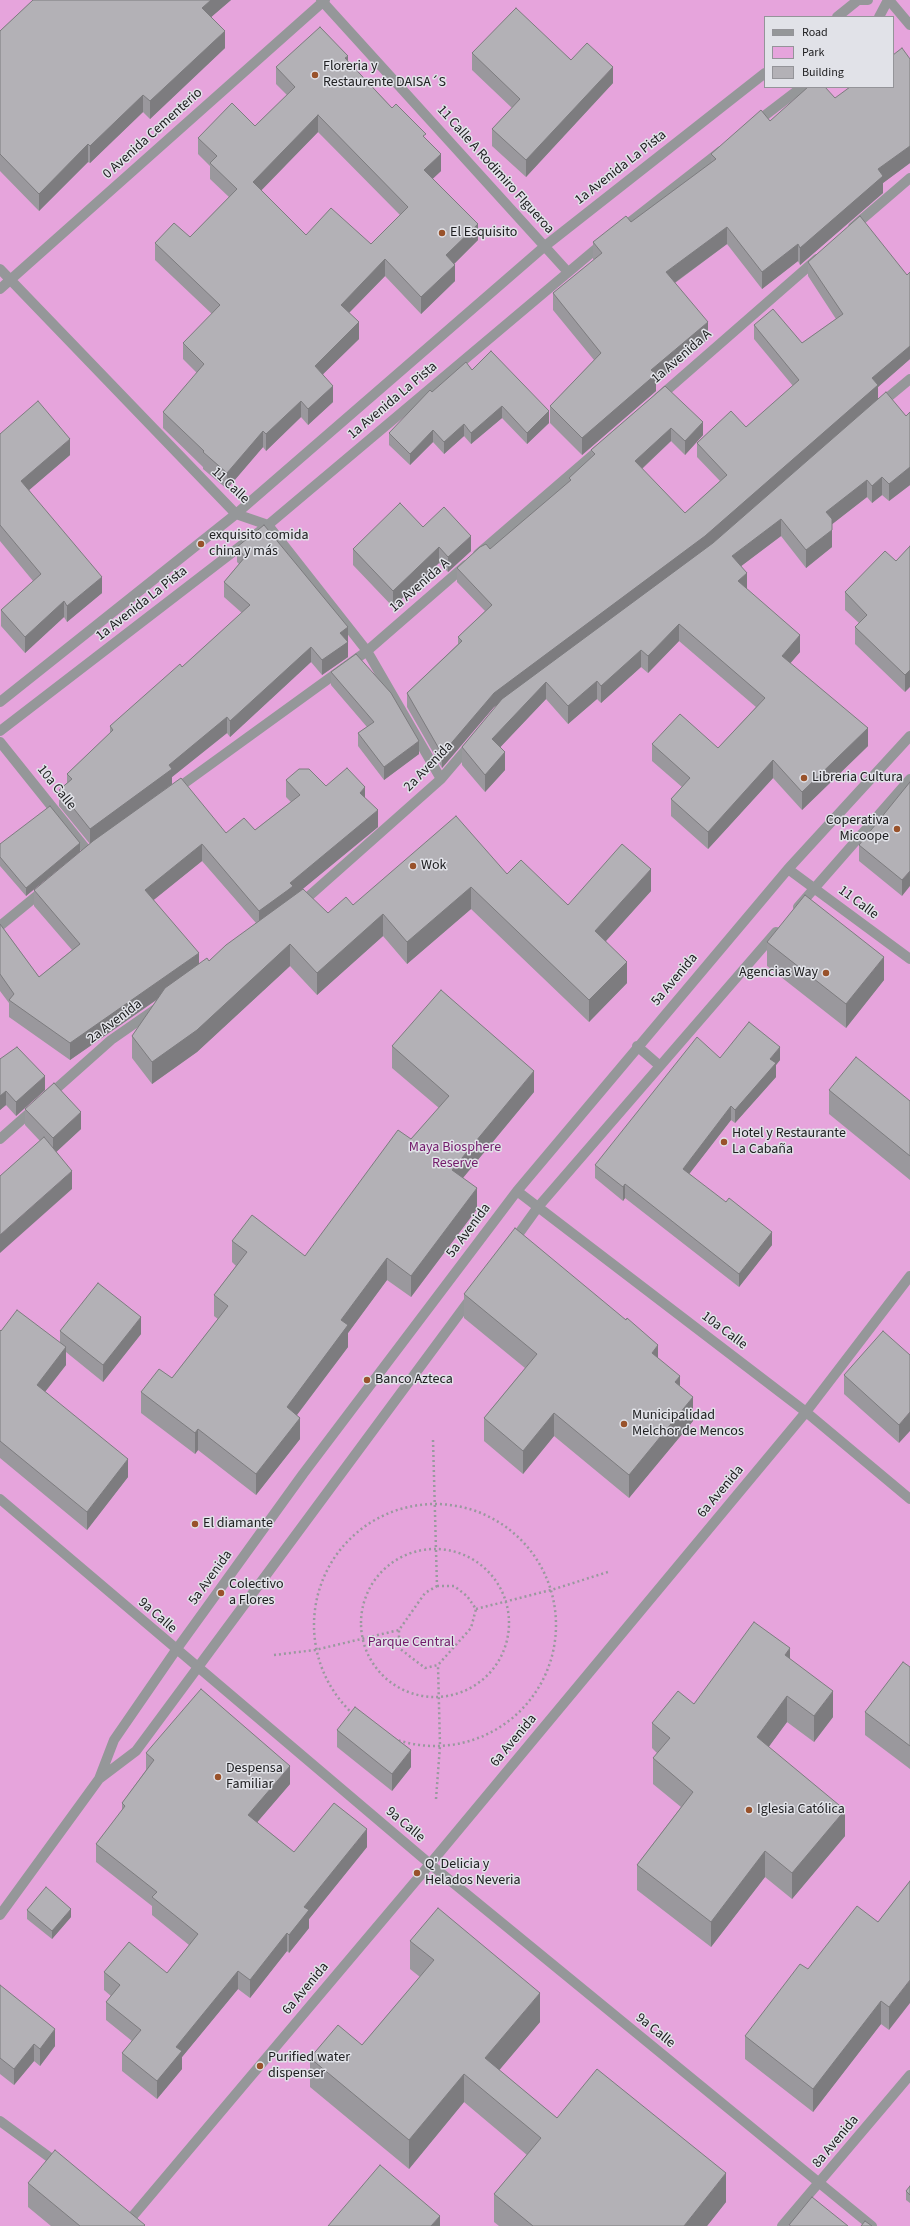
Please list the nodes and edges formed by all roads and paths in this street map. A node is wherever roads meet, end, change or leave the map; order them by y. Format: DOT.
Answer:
graph roads {
  1 [pos="868,0"];
  2 [pos="889,0"];
  3 [pos="323,1"];
  4 [pos="838,16"];
  5 [pos="880,16"];
  6 [pos="910,25"];
  7 [pos="764,74"];
  8 [pos="801,88"];
  9 [pos="746,131"];
  10 [pos="728,145"];
  11 [pos="910,178"];
  12 [pos="844,235"];
  13 [pos="544,246"];
  14 [pos="826,251"];
  15 [pos="0,269"];
  16 [pos="567,271"];
  17 [pos="11,279"];
  18 [pos="0,289"];
  19 [pos="910,378"];
  20 [pos="653,401"];
  21 [pos="871,411"];
  22 [pos="612,438"];
  23 [pos="236,514"];
  24 [pos="268,525"];
  25 [pos="367,651"];
  26 [pos="0,702"];
  27 [pos="0,731"];
  28 [pos="478,736"];
  29 [pos="910,736"];
  30 [pos="0,742"];
  31 [pos="441,778"];
  32 [pos="910,779"];
  33 [pos="167,797"];
  34 [pos="90,853"];
  35 [pos="788,869"];
  36 [pos="54,882"];
  37 [pos="814,888"];
  38 [pos="292,912"];
  39 [pos="0,926"];
  40 [pos="910,959"];
  41 [pos="163,1004"];
  42 [pos="637,1046"];
  43 [pos="660,1066"];
  44 [pos="0,1138"];
  45 [pos="517,1191"];
  46 [pos="538,1207"];
  47 [pos="505,1252"];
  48 [pos="910,1276"];
  49 [pos="477,1291"];
  50 [pos="806,1412"];
  51 [pos="433,1440"];
  52 [pos="0,1499"];
  53 [pos="910,1499"];
  54 [pos="434,1503"];
  55 [pos="436,1548"];
  56 [pos="608,1572"];
  57 [pos="437,1586"];
  58 [pos="551,1590"];
  59 [pos="506,1601"];
  60 [pos="476,1609"];
  61 [pos="399,1630"];
  62 [pos="362,1639"];
  63 [pos="176,1650"];
  64 [pos="315,1650"];
  65 [pos="274,1655"];
  66 [pos="438,1665"];
  67 [pos="198,1669"];
  68 [pos="439,1697"];
  69 [pos="440,1746"];
  70 [pos="99,1779"];
  71 [pos="436,1799"];
  72 [pos="430,1864"];
  73 [pos="0,1915"];
  74 [pos="910,2075"];
  75 [pos="0,2121"];
  76 [pos="69,2172"];
  77 [pos="819,2184"];
  78 [pos="142,2226"];
  79 [pos="782,2226"];
  80 [pos="872,2226"];
  1 -- 4 [label="street"];
  2 -- 5 [label="street"];
  2 -- 6 [label="street"];
  3 -- 13 [label="street, 11 Calle A Rodimiro FIgueroa"];
  3 -- 17 [label="street, 0 Avenida Cementerio"];
  7 -- 13 [label="street, 1a Avenida La Pista"];
  8 -- 9 [label="street"];
  10 -- 16 [label="street, 1a Avenida La Pista"];
  11 -- 12 [label="street"];
  13 -- 16 [label="street, 11 Calle A Rodimiro FIgueroa"];
  13 -- 23 [label="street, 1a Avenida La Pista"];
  14 -- 20 [label="street, 1a Avenida A"];
  15 -- 17 [label="street, 11 Calle"];
  16 -- 24 [label="street, 1a Avenida La Pista"];
  17 -- 18 [label="street, 0 Avenida Cementerio"];
  17 -- 23 [label="street, 11 Calle"];
  19 -- 21 [label="street"];
  22 -- 25 [label="street, 1a Avenida A"];
  23 -- 24 [label="street, 11 Calle"];
  23 -- 26 [label="street, 1a Avenida La Pista"];
  24 -- 25 [label="street"];
  24 -- 27 [label="street, 1a Avenida La Pista"];
  25 -- 31 [label="street"];
  25 -- 33 [label="street, 1a Avenida A"];
  28 -- 31 [label="street, 2a Avenida"];
  29 -- 35 [label="street, 5a Avenida"];
  30 -- 34 [label="street, 10a Calle"];
  31 -- 38 [label="street, 2a Avenida"];
  32 -- 37 [label="street"];
  35 -- 37 [label="street, 11 Calle"];
  35 -- 42 [label="street, 5a Avenida"];
  36 -- 39 [label="street"];
  37 -- 40 [label="street, 11 Calle"];
  37 -- 43 [label="street"];
  41 -- 44 [label="street, 2a Avenida"];
  42 -- 43 [label="street"];
  42 -- 45 [label="street, 5a Avenida"];
  43 -- 46 [label="street"];
  45 -- 46 [label="street, 10a Calle"];
  45 -- 63 [label="street, 5a Avenida"];
  46 -- 47 [label="street"];
  46 -- 50 [label="street, 10a Calle"];
  48 -- 50 [label="street, 6a Avenida"];
  49 -- 67 [label="street, 5a Avenida"];
  50 -- 53 [label="street, 10a Calle"];
  50 -- 72 [label="street, 6a Avenida"];
  51 -- 54 [label="path"];
  52 -- 63 [label="street, 9a Calle"];
  54 -- 55 [label="path"];
  54 -- 58 [label="path"];
  54 -- 64 [label="path"];
  55 -- 57 [label="path"];
  55 -- 59 [label="path"];
  55 -- 62 [label="path"];
  56 -- 58 [label="path"];
  57 -- 60 [label="path"];
  57 -- 61 [label="path"];
  58 -- 59 [label="path"];
  58 -- 69 [label="path"];
  59 -- 60 [label="path"];
  59 -- 68 [label="path"];
  60 -- 66 [label="path"];
  61 -- 62 [label="path"];
  61 -- 66 [label="path"];
  62 -- 64 [label="path"];
  62 -- 68 [label="path"];
  63 -- 67 [label="street, 9a Calle"];
  63 -- 70 [label="street, 5a Avenida"];
  64 -- 65 [label="path"];
  64 -- 69 [label="path"];
  66 -- 68 [label="path"];
  67 -- 70 [label="street, 5a Avenida"];
  67 -- 72 [label="street, 9a Calle"];
  68 -- 69 [label="path"];
  69 -- 71 [label="path"];
  70 -- 73 [label="street, 5a Avenida"];
  72 -- 77 [label="street, 9a Calle"];
  72 -- 78 [label="street, 6a Avenida"];
  74 -- 77 [label="street, 8a Avenida"];
  75 -- 76 [label="street"];
  77 -- 79 [label="street, 8a Avenida"];
  77 -- 80 [label="street, 9a Calle"];
}
